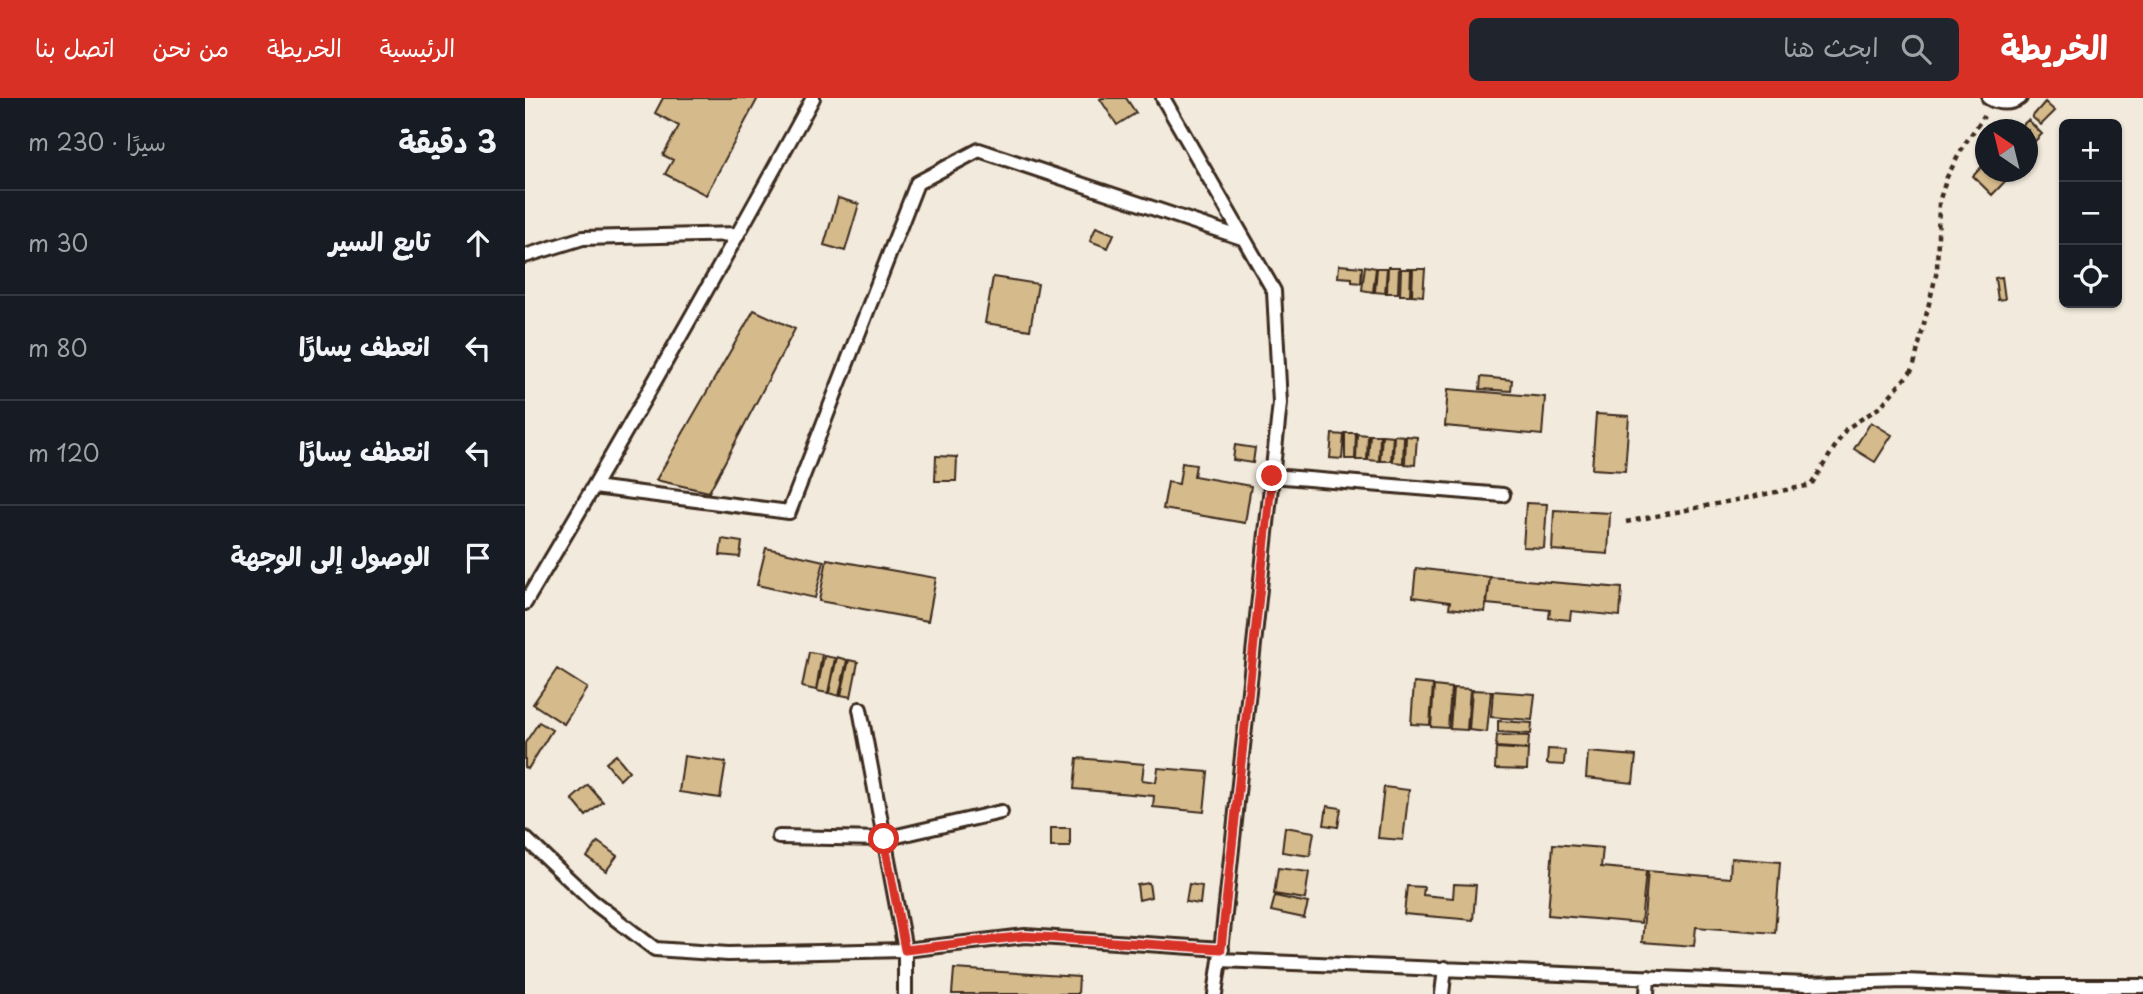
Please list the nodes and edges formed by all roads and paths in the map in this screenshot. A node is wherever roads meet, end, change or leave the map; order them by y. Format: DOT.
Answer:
graph roads {
  1 [pos="813,98"];
  2 [pos="1163,98"];
  3 [pos="2020,98"];
  4 [pos="1992,99"];
  5 [pos="738,234"];
  6 [pos="1242,238"];
  7 [pos="525,256"];
  8 [pos="1272,476"];
  9 [pos="594,487"];
  10 [pos="1503,495"];
  11 [pos="1626,522"];
  12 [pos="525,603"];
  13 [pos="860,709"];
  14 [pos="1001,812"];
  15 [pos="779,837"];
  16 [pos="525,838"];
  17 [pos="884,839"];
  18 [pos="905,950"];
  19 [pos="1221,955"];
  20 [pos="1445,968"];
  21 [pos="1648,977"];
  22 [pos="2143,986"];
  23 [pos="2024,990"];
  24 [pos="905,994"];
  25 [pos="1215,994"];
  26 [pos="1442,994"];
  27 [pos="1647,994"];
  1 -- 5 [label="lane"];
  2 -- 6 [label="lane"];
  3 -- 4 [label="lane"];
  4 -- 11 [label="path"];
  5 -- 7 [label="lane"];
  5 -- 9 [label="lane"];
  6 -- 8 [label="lane"];
  6 -- 9 [label="lane"];
  8 -- 10 [label="lane"];
  8 -- 19 [label="lane"];
  9 -- 12 [label="lane"];
  13 -- 17 [label="lane"];
  14 -- 17 [label="lane"];
  15 -- 17 [label="lane"];
  16 -- 18 [label="lane"];
  17 -- 18 [label="lane"];
  18 -- 19 [label="lane"];
  18 -- 24 [label="lane"];
  19 -- 20 [label="lane"];
  19 -- 25 [label="lane"];
  20 -- 21 [label="lane"];
  20 -- 26 [label="lane"];
  21 -- 23 [label="lane"];
  21 -- 27 [label="lane"];
  22 -- 23 [label="lane"];
}
